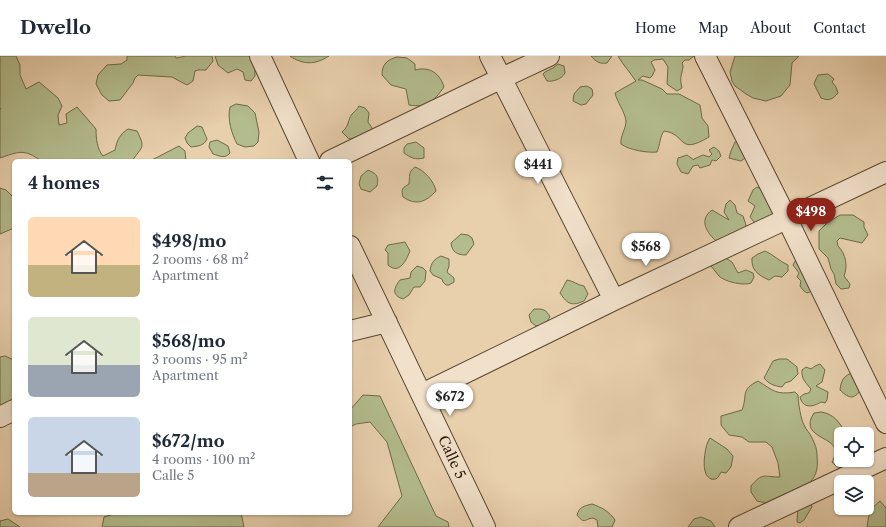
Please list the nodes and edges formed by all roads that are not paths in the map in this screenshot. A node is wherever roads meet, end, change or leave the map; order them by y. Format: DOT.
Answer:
graph roads {
  1 [pos="260,56"];
  2 [pos="490,56"];
  3 [pos="549,56"];
  4 [pos="705,56"];
  5 [pos="502,78"];
  6 [pos="308,159"];
  7 [pos="334,159"];
  8 [pos="886,172"];
  9 [pos="787,219"];
  10 [pos="352,250"];
  11 [pos="614,300"];
  12 [pos="386,322"];
  13 [pos="352,330"];
  14 [pos="422,394"];
  15 [pos="12,411"];
  16 [pos="0,417"];
  17 [pos="886,423"];
  18 [pos="886,458"];
  19 [pos="485,527"];
  20 [pos="739,527"];
  1 -- 6 [label="street"];
  2 -- 5 [label="street"];
  3 -- 5 [label="street"];
  4 -- 9 [label="street"];
  5 -- 7 [label="street"];
  5 -- 11 [label="street"];
  8 -- 9 [label="street"];
  9 -- 11 [label="street"];
  9 -- 17 [label="street"];
  10 -- 12 [label="street, Calle 5"];
  11 -- 14 [label="street"];
  12 -- 13 [label="street"];
  12 -- 14 [label="street, Calle 5"];
  14 -- 19 [label="street, Calle 5"];
  15 -- 16 [label="street"];
  18 -- 20 [label="street"];
}
